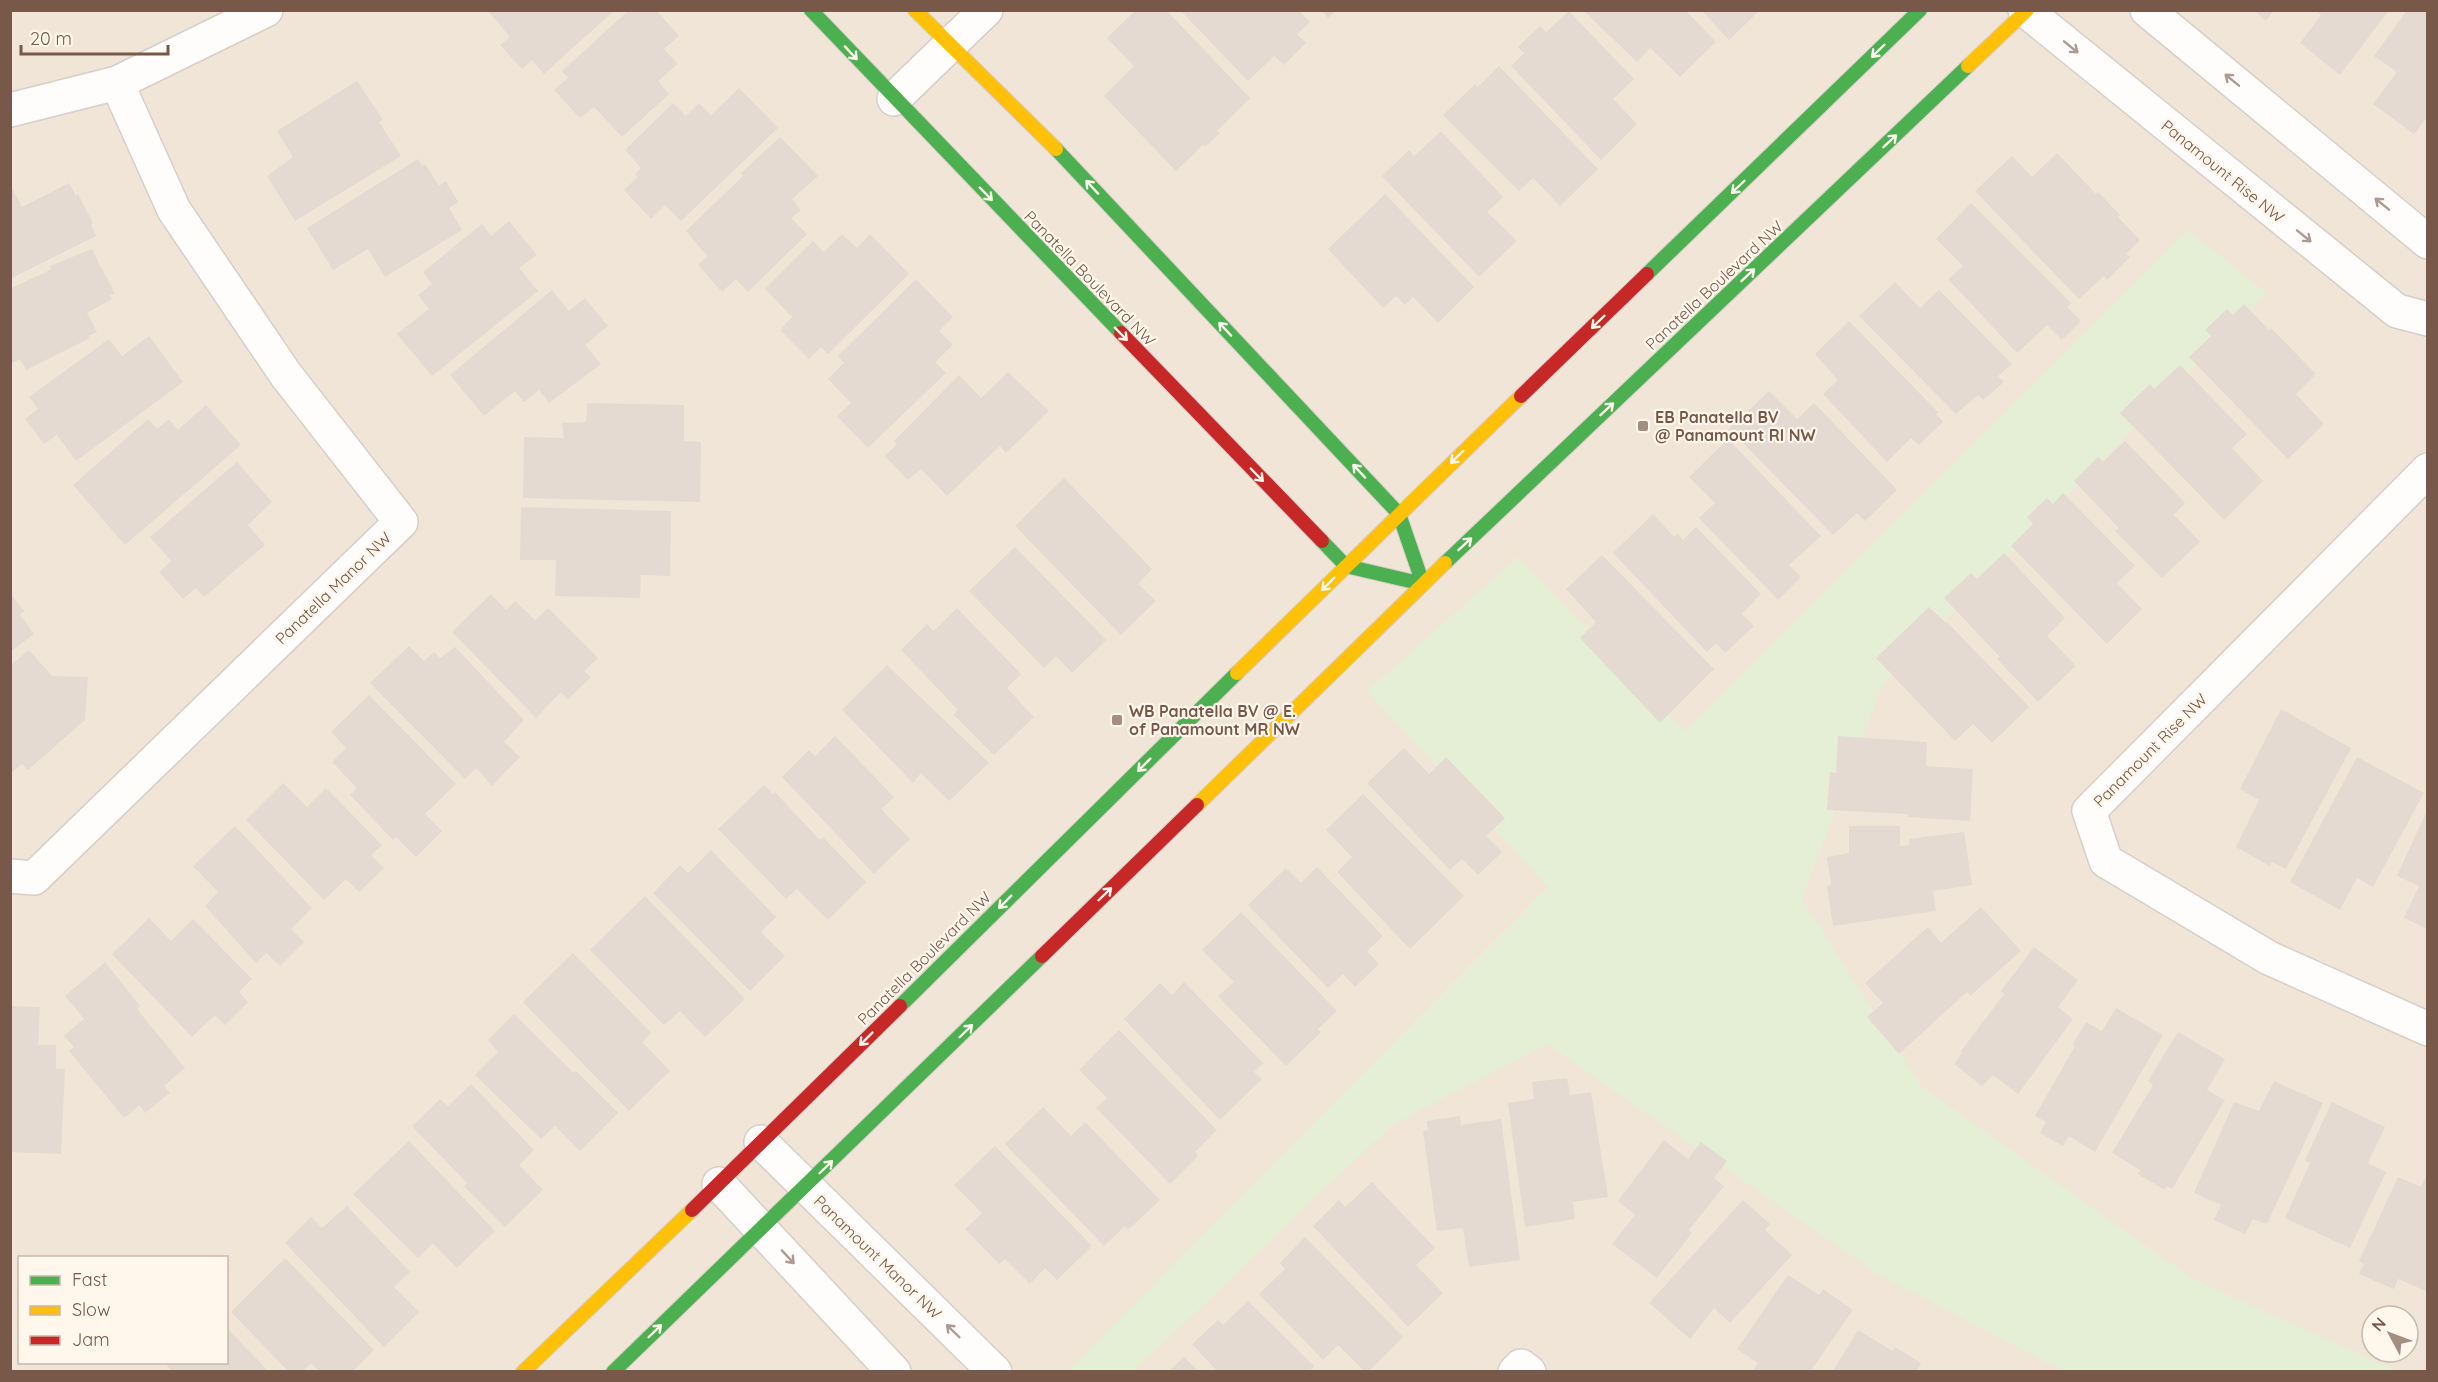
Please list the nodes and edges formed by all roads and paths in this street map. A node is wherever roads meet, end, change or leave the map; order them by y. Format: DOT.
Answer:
graph roads {
  1 [pos="266,10"];
  2 [pos="811,10"];
  3 [pos="915,10"];
  4 [pos="986,10"];
  5 [pos="1920,10"];
  6 [pos="2147,10"];
  7 [pos="2026,11"];
  8 [pos="950,45"];
  9 [pos="117,83"];
  10 [pos="894,99"];
  11 [pos="10,110"];
  12 [pos="2427,242"];
  13 [pos="2427,319"];
  14 [pos="2427,470"];
  15 [pos="1399,514"];
  16 [pos="1346,566"];
  17 [pos="1423,584"];
  18 [pos="10,876"];
  19 [pos="2427,1029"];
  20 [pos="761,1142"];
  21 [pos="719,1184"];
  22 [pos="806,1187"];
  23 [pos="762,1229"];
  24 [pos="523,1371"];
  25 [pos="613,1371"];
  26 [pos="894,1371"];
  27 [pos="995,1371"];
  28 [pos="1515,1371"];
  29 [pos="1529,1371"];
  1 -- 9 [label="street"];
  2 -- 10 [label="street, Panatella Boulevard NW, one-way"];
  3 -- 8 [label="street"];
  4 -- 8 [label="street"];
  5 -- 15 [label="street, Panatella Boulevard NW, one-way"];
  12 -- 6 [label="street, one-way"];
  7 -- 13 [label="street, Panamount Rise NW, one-way"];
  17 -- 7 [label="street, Panatella Boulevard NW, one-way"];
  8 -- 10 [label="street"];
  15 -- 8 [label="street, one-way"];
  9 -- 11 [label="street"];
  9 -- 18 [label="street, Panatella Manor NW"];
  10 -- 16 [label="street, Panatella Boulevard NW, one-way"];
  14 -- 19 [label="street, Panamount Rise NW"];
  15 -- 16 [label="street, Panatella Boulevard NW"];
  15 -- 17 [label="street"];
  16 -- 17 [label="street"];
  16 -- 20 [label="street, Panatella Boulevard NW, one-way"];
  22 -- 17 [label="street, Panatella Boulevard NW, one-way"];
  20 -- 21 [label="street, Panatella Boulevard NW"];
  20 -- 22 [label="street, Panamount Manor NW"];
  21 -- 23 [label="street"];
  21 -- 24 [label="street, Panatella Boulevard NW"];
  22 -- 23 [label="street, Panatella Boulevard NW"];
  27 -- 22 [label="street, Panamount Manor NW, one-way"];
  25 -- 23 [label="street, Panatella Boulevard NW, one-way"];
  23 -- 26 [label="street, one-way"];
  28 -- 29 [label="street"];
}
